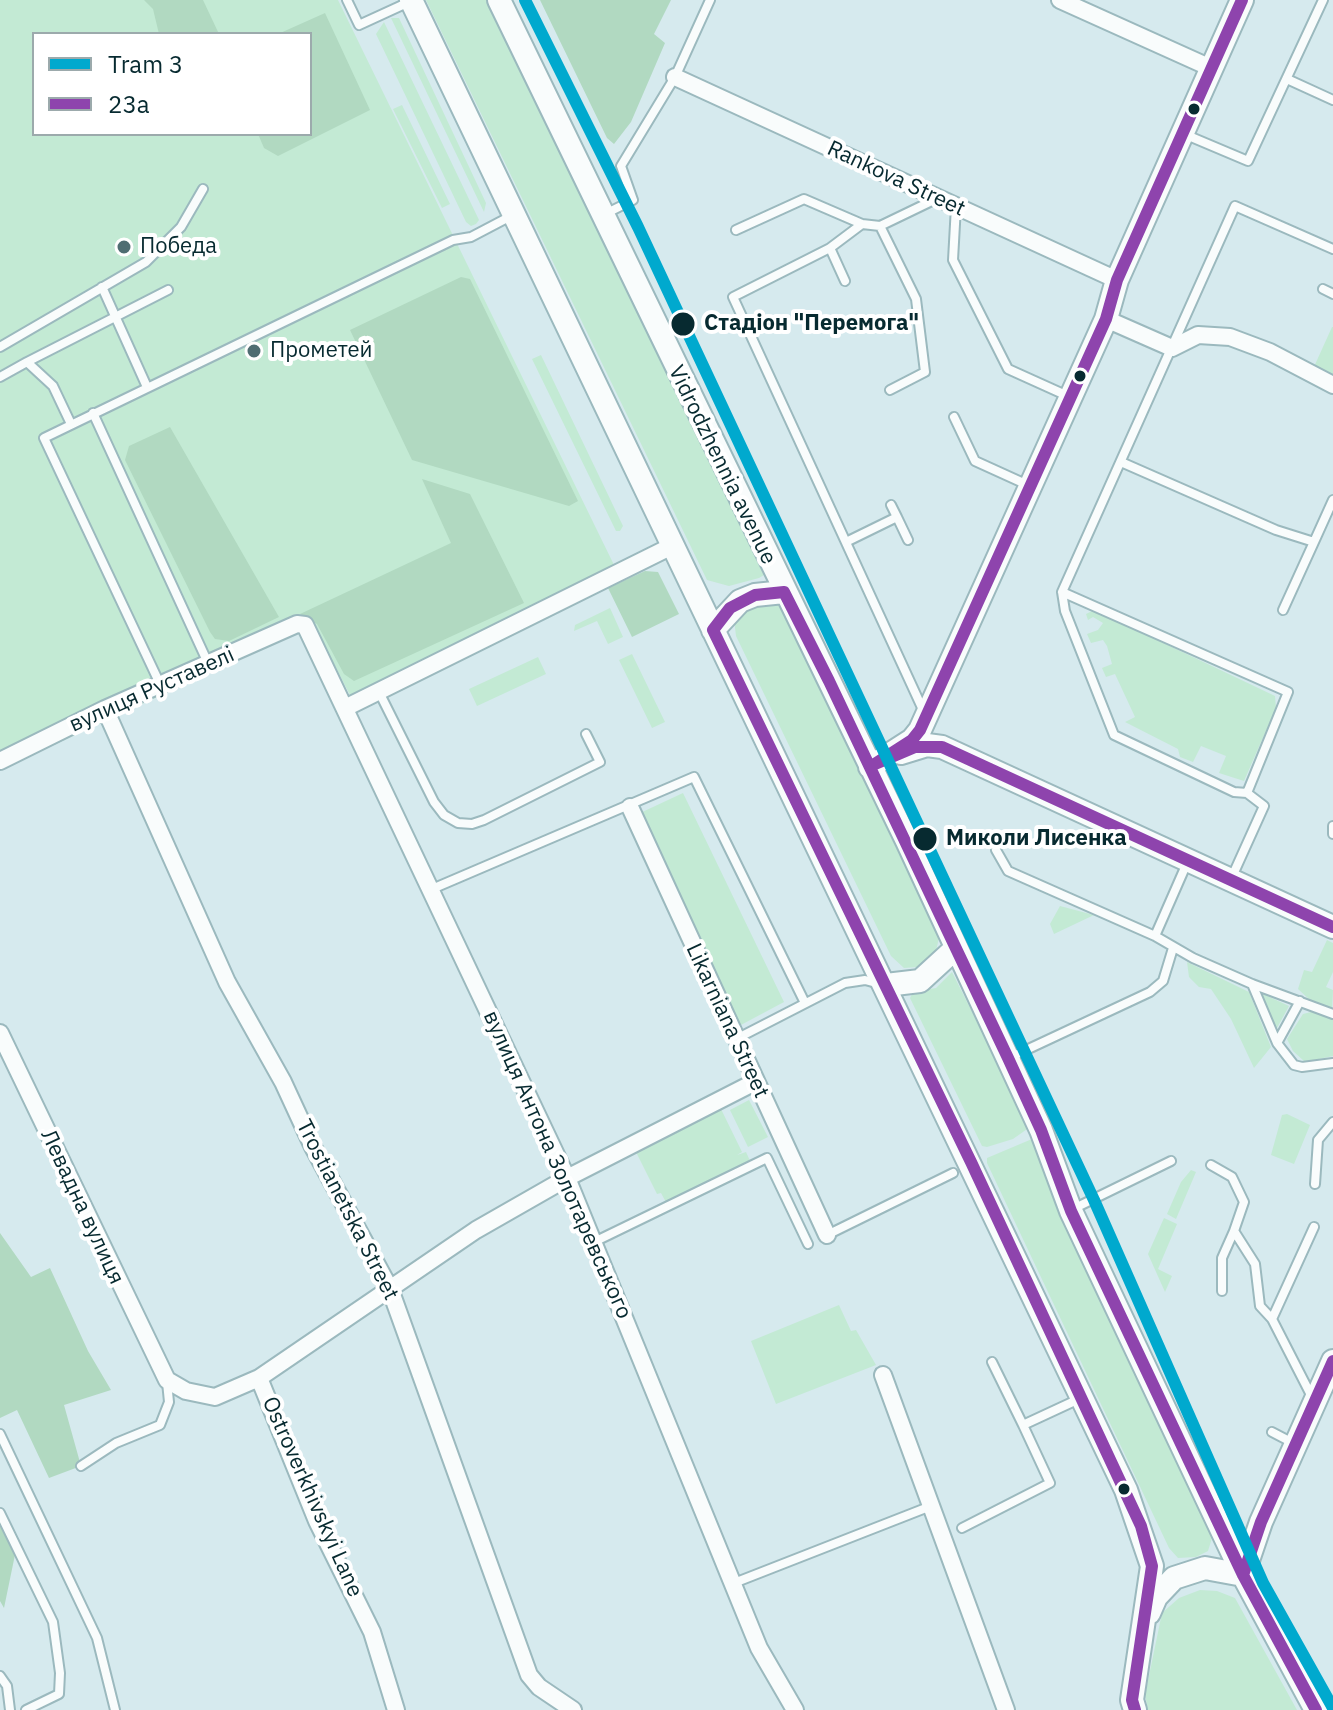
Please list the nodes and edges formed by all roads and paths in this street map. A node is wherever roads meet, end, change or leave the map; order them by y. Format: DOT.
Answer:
graph roads {
  1 [pos="347,0"];
  2 [pos="499,0"];
  3 [pos="710,0"];
  4 [pos="1060,0"];
  5 [pos="1242,0"];
  6 [pos="1323,0"];
  7 [pos="411,1"];
  8 [pos="1211,68"];
  9 [pos="675,77"];
  10 [pos="1287,79"];
  11 [pos="1333,100"];
  12 [pos="1182,133"];
  13 [pos="203,189"];
  14 [pos="938,198"];
  15 [pos="956,206"];
  16 [pos="513,215"];
  17 [pos="602,215"];
  18 [pos="862,224"];
  19 [pos="880,226"];
  20 [pos="736,230"];
  21 [pos="830,248"];
  22 [pos="1333,249"];
  23 [pos="1117,280"];
  24 [pos="845,281"];
  25 [pos="102,287"];
  26 [pos="1323,289"];
  27 [pos="168,290"];
  28 [pos="1333,294"];
  29 [pos="116,317"];
  30 [pos="1106,319"];
  31 [pos="0,347"];
  32 [pos="1172,348"];
  33 [pos="27,362"];
  34 [pos="0,377"];
  35 [pos="1333,385"];
  36 [pos="147,387"];
  37 [pos="890,390"];
  38 [pos="1071,397"];
  39 [pos="93,413"];
  40 [pos="954,417"];
  41 [pos="71,424"];
  42 [pos="1121,462"];
  43 [pos="1031,486"];
  44 [pos="1333,500"];
  45 [pos="891,505"];
  46 [pos="897,517"];
  47 [pos="908,540"];
  48 [pos="848,541"];
  49 [pos="1314,542"];
  50 [pos="672,546"];
  51 [pos="784,592"];
  52 [pos="1062,592"];
  53 [pos="1283,610"];
  54 [pos="305,625"];
  55 [pos="713,630"];
  56 [pos="209,664"];
  57 [pos="161,685"];
  58 [pos="379,692"];
  59 [pos="347,707"];
  60 [pos="105,709"];
  61 [pos="926,716"];
  62 [pos="586,734"];
  63 [pos="942,747"];
  64 [pos="0,761"];
  65 [pos="870,767"];
  66 [pos="1247,793"];
  67 [pos="630,807"];
  68 [pos="1333,826"];
  69 [pos="1333,834"];
  70 [pos="996,850"];
  71 [pos="1189,860"];
  72 [pos="1231,880"];
  73 [pos="432,889"];
  74 [pos="1333,927"];
  75 [pos="1155,936"];
  76 [pos="956,948"];
  77 [pos="1173,948"];
  78 [pos="1252,984"];
  79 [pos="886,985"];
  80 [pos="1300,1001"];
  81 [pos="805,1003"];
  82 [pos="1333,1014"];
  83 [pos="0,1033"];
  84 [pos="735,1039"];
  85 [pos="1277,1043"];
  86 [pos="1008,1058"];
  87 [pos="1333,1063"];
  88 [pos="755,1082"];
  89 [pos="1333,1122"];
  90 [pos="1171,1161"];
  91 [pos="1211,1165"];
  92 [pos="953,1173"];
  93 [pos="567,1178"];
  94 [pos="1315,1184"];
  95 [pos="1071,1211"];
  96 [pos="1314,1227"];
  97 [pos="1234,1231"];
  98 [pos="827,1235"];
  99 [pos="594,1242"];
  100 [pos="808,1244"];
  101 [pos="390,1289"];
  102 [pos="1222,1291"];
  103 [pos="1272,1319"];
  104 [pos="992,1362"];
  105 [pos="1333,1362"];
  106 [pos="883,1375"];
  107 [pos="259,1378"];
  108 [pos="167,1380"];
  109 [pos="1083,1397"];
  110 [pos="1315,1401"];
  111 [pos="1023,1425"];
  112 [pos="1272,1432"];
  113 [pos="0,1434"];
  114 [pos="1296,1444"];
  115 [pos="81,1466"];
  116 [pos="931,1506"];
  117 [pos="0,1513"];
  118 [pos="962,1528"];
  119 [pos="1243,1575"];
  120 [pos="734,1583"];
  121 [pos="1142,1626"];
  122 [pos="0,1676"];
  123 [pos="10,1710"];
  124 [pos="26,1710"];
  125 [pos="115,1710"];
  126 [pos="396,1710"];
  127 [pos="573,1710"];
  128 [pos="795,1710"];
  129 [pos="1006,1710"];
  130 [pos="1135,1710"];
  131 [pos="1316,1710"];
  1 -- 7 [label="lane"];
  2 -- 17 [label="main road, Vidrodzhennia avenue"];
  3 -- 9 [label="lane"];
  4 -- 8 [label="street"];
  5 -- 8 [label="main road"];
  6 -- 10 [label="lane"];
  7 -- 16 [label="main road"];
  8 -- 12 [label="main road"];
  9 -- 14 [label="street, Rankova Street"];
  9 -- 17 [label="lane"];
  10 -- 11 [label="lane"];
  10 -- 12 [label="lane"];
  12 -- 23 [label="main road"];
  13 -- 25 [label="lane"];
  14 -- 15 [label="street, Rankova Street"];
  14 -- 19 [label="lane"];
  15 -- 23 [label="street, Rankova Street"];
  15 -- 38 [label="lane"];
  16 -- 36 [label="lane"];
  16 -- 50 [label="main road"];
  17 -- 51 [label="main road, Vidrodzhennia avenue"];
  18 -- 19 [label="lane"];
  18 -- 20 [label="lane"];
  18 -- 21 [label="lane"];
  19 -- 37 [label="lane"];
  21 -- 24 [label="lane"];
  21 -- 48 [label="lane"];
  22 -- 32 [label="lane"];
  23 -- 30 [label="main road"];
  25 -- 29 [label="lane"];
  25 -- 31 [label="lane"];
  26 -- 28 [label="lane"];
  27 -- 29 [label="lane"];
  29 -- 33 [label="lane"];
  29 -- 36 [label="lane"];
  30 -- 32 [label="street"];
  30 -- 38 [label="main road"];
  32 -- 35 [label="street"];
  32 -- 42 [label="lane"];
  33 -- 34 [label="lane"];
  33 -- 41 [label="lane"];
  36 -- 39 [label="lane"];
  38 -- 43 [label="main road"];
  39 -- 41 [label="lane"];
  39 -- 56 [label="lane"];
  40 -- 43 [label="lane"];
  41 -- 57 [label="lane"];
  42 -- 49 [label="lane"];
  42 -- 52 [label="lane"];
  43 -- 61 [label="main road"];
  44 -- 49 [label="lane"];
  45 -- 46 [label="lane"];
  46 -- 47 [label="lane"];
  46 -- 48 [label="lane"];
  48 -- 61 [label="lane"];
  49 -- 53 [label="lane"];
  50 -- 55 [label="main road"];
  50 -- 58 [label="street"];
  51 -- 55 [label="main road"];
  51 -- 65 [label="main road, Vidrodzhennia avenue"];
  52 -- 66 [label="lane"];
  52 -- 66 [label="lane"];
  54 -- 56 [label="street, вулиця Руставелі"];
  54 -- 59 [label="street, вулиця Антона Золотаревського"];
  55 -- 79 [label="main road"];
  56 -- 57 [label="street, вулиця Руставелі"];
  57 -- 60 [label="street, вулиця Руставелі"];
  58 -- 59 [label="street"];
  58 -- 62 [label="lane"];
  59 -- 73 [label="street, вулиця Антона Золотаревського"];
  60 -- 64 [label="street, вулиця Руставелі"];
  60 -- 101 [label="street, Trostianetska Street"];
  61 -- 63 [label="street"];
  61 -- 65 [label="main road"];
  63 -- 65 [label="main road"];
  63 -- 71 [label="main road"];
  65 -- 76 [label="main road, Vidrodzhennia avenue"];
  66 -- 72 [label="lane"];
  67 -- 73 [label="lane"];
  67 -- 81 [label="lane"];
  67 -- 84 [label="street, Likarniana Street"];
  68 -- 69 [label="lane"];
  70 -- 75 [label="lane"];
  71 -- 72 [label="main road"];
  71 -- 75 [label="lane"];
  72 -- 74 [label="main road"];
  73 -- 93 [label="street, вулиця Антона Золотаревського"];
  75 -- 77 [label="lane"];
  76 -- 79 [label="main road"];
  76 -- 86 [label="main road, Vidrodzhennia avenue"];
  77 -- 78 [label="lane"];
  77 -- 86 [label="lane"];
  78 -- 80 [label="lane"];
  78 -- 85 [label="lane"];
  79 -- 81 [label="lane"];
  79 -- 109 [label="main road"];
  80 -- 82 [label="lane"];
  80 -- 85 [label="lane"];
  81 -- 84 [label="lane"];
  83 -- 108 [label="street, Левадна вулиця"];
  84 -- 88 [label="street, Likarniana Street"];
  85 -- 87 [label="lane"];
  86 -- 95 [label="main road, Vidrodzhennia avenue"];
  88 -- 93 [label="street, Ostroverkhivskyi Lane"];
  88 -- 98 [label="street, Likarniana Street"];
  89 -- 94 [label="lane"];
  90 -- 95 [label="lane"];
  91 -- 97 [label="lane"];
  92 -- 98 [label="lane"];
  93 -- 99 [label="street, вулиця Антона Золотаревського"];
  93 -- 101 [label="street, Ostroverkhivskyi Lane"];
  95 -- 119 [label="main road, Vidrodzhennia avenue"];
  96 -- 103 [label="lane"];
  97 -- 102 [label="lane"];
  97 -- 103 [label="lane"];
  99 -- 100 [label="lane"];
  99 -- 120 [label="street, вулиця Антона Золотаревського"];
  101 -- 107 [label="street, Ostroverkhivskyi Lane"];
  101 -- 127 [label="street, Trostianetska Street"];
  103 -- 110 [label="lane"];
  104 -- 111 [label="lane"];
  105 -- 110 [label="main road"];
  106 -- 116 [label="street"];
  107 -- 108 [label="street"];
  107 -- 126 [label="street, Ostroverkhivskyi Lane"];
  108 -- 115 [label="lane"];
  109 -- 111 [label="lane"];
  109 -- 121 [label="main road"];
  110 -- 114 [label="main road"];
  111 -- 118 [label="lane"];
  112 -- 114 [label="lane"];
  113 -- 125 [label="lane"];
  114 -- 119 [label="main road"];
  116 -- 120 [label="lane"];
  116 -- 129 [label="street"];
  117 -- 124 [label="lane"];
  119 -- 121 [label="main road"];
  119 -- 131 [label="main road, Vidrodzhennia avenue"];
  120 -- 128 [label="street, вулиця Антона Золотаревського"];
  121 -- 130 [label="main road"];
  122 -- 123 [label="lane"];
}
